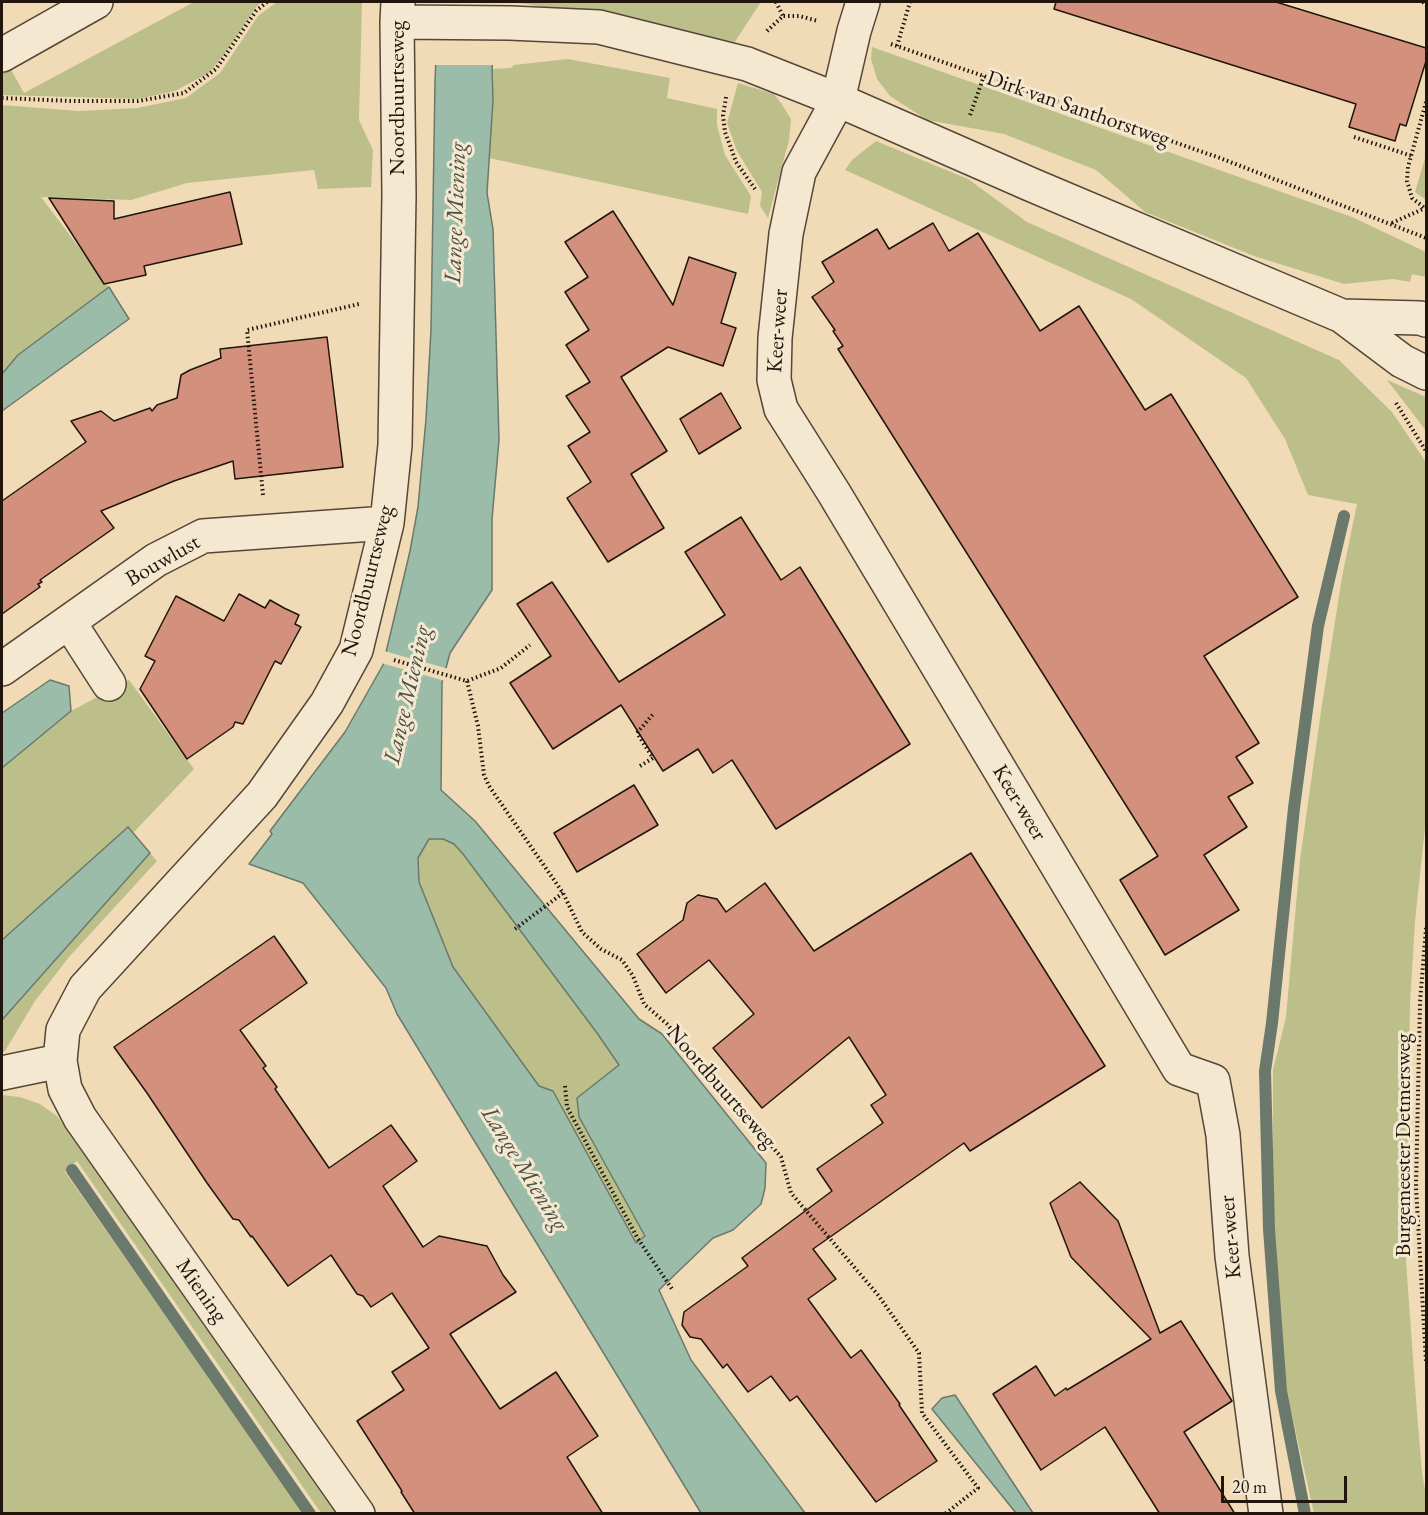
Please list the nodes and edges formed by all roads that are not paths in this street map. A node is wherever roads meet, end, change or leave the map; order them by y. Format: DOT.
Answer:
graph roads {
  1 [pos="96,2"];
  2 [pos="405,15"];
  3 [pos="858,16"];
  4 [pos="2,55"];
  5 [pos="838,100"];
  6 [pos="1342,316"];
  7 [pos="1426,320"];
  8 [pos="1426,373"];
  9 [pos="387,523"];
  10 [pos="69,622"];
  11 [pos="2,669"];
  12 [pos="109,684"];
  13 [pos="60,1061"];
  14 [pos="2,1073"];
  15 [pos="358,1514"];
  16 [pos="1266,1514"];
  1 -- 4 [label="street"];
  2 -- 5 [label="street"];
  2 -- 9 [label="street, Noordbuurtseweg"];
  3 -- 5 [label="street, Keer-weer"];
  5 -- 6 [label="street"];
  5 -- 16 [label="street, Keer-weer"];
  6 -- 7 [label="street"];
  6 -- 8 [label="street"];
  9 -- 10 [label="street, Bouwlust"];
  9 -- 13 [label="street, Noordbuurtseweg"];
  10 -- 11 [label="street, Bouwlust"];
  10 -- 12 [label="street"];
  13 -- 14 [label="street"];
  13 -- 15 [label="street, Miening"];
}
